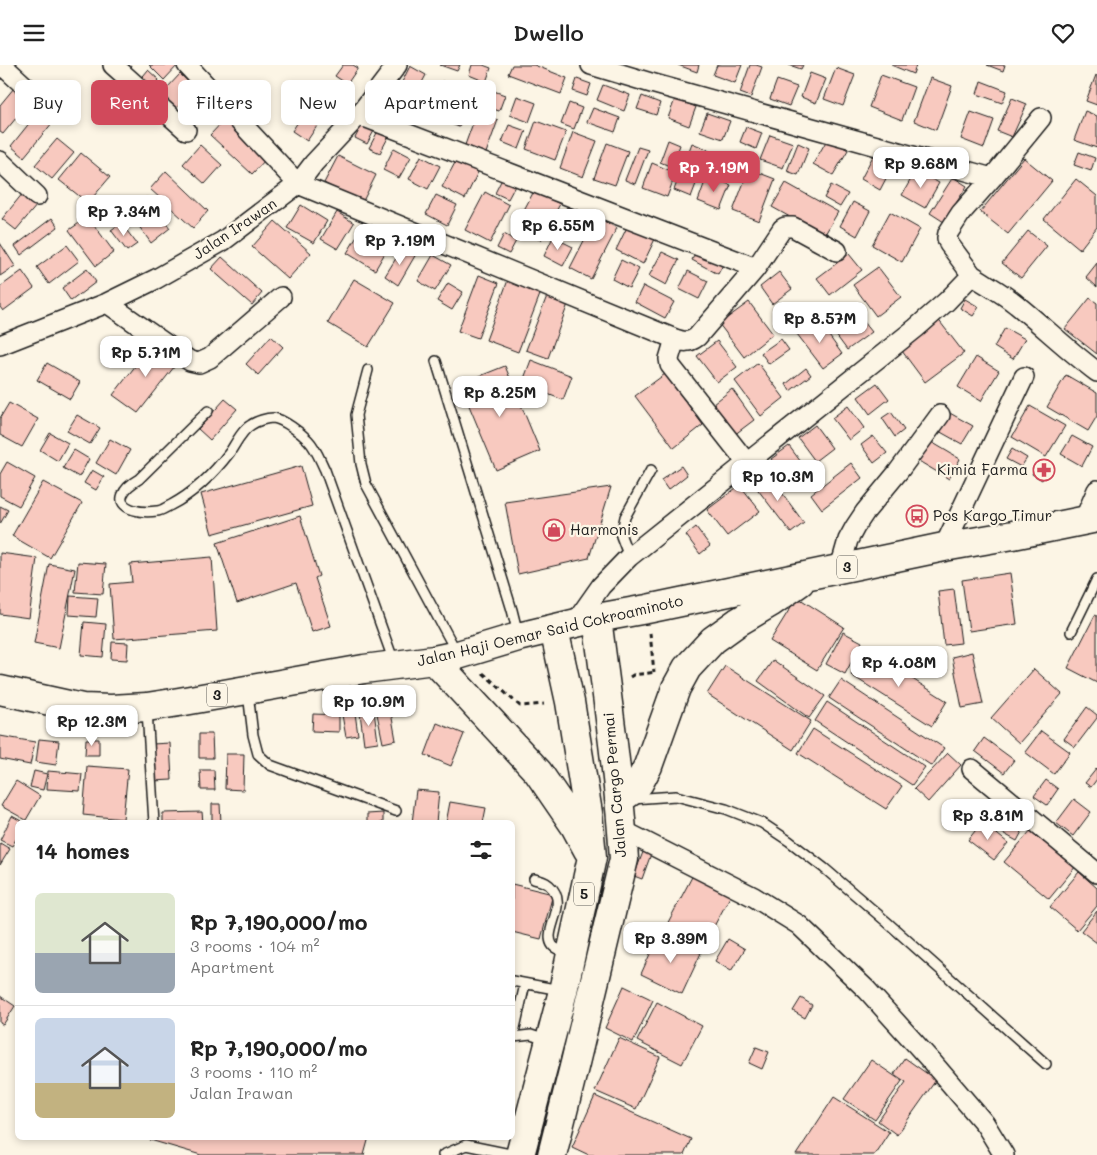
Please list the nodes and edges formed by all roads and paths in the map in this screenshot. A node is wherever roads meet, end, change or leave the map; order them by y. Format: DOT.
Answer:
graph roads {
  1 [pos="2,65"];
  2 [pos="113,65"];
  3 [pos="187,65"];
  4 [pos="397,65"];
  5 [pos="591,65"];
  6 [pos="18,80"];
  7 [pos="359,115"];
  8 [pos="1040,118"];
  9 [pos="186,130"];
  10 [pos="0,161"];
  11 [pos="992,178"];
  12 [pos="298,184"];
  13 [pos="37,196"];
  14 [pos="836,251"];
  15 [pos="756,268"];
  16 [pos="972,275"];
  17 [pos="281,297"];
  18 [pos="107,303"];
  19 [pos="675,339"];
  20 [pos="0,345"];
  21 [pos="436,361"];
  22 [pos="368,370"];
  23 [pos="1097,372"];
  24 [pos="1024,377"];
  25 [pos="208,411"];
  26 [pos="940,415"];
  27 [pos="747,463"];
  28 [pos="651,471"];
  29 [pos="1097,490"];
  30 [pos="1091,519"];
  31 [pos="944,547"];
  32 [pos="629,557"];
  33 [pos="840,568"];
  34 [pos="812,574"];
  35 [pos="1097,579"];
  36 [pos="647,609"];
  37 [pos="575,623"];
  38 [pos="1071,632"];
  39 [pos="518,637"];
  40 [pos="446,657"];
  41 [pos="394,665"];
  42 [pos="654,672"];
  43 [pos="0,690"];
  44 [pos="248,690"];
  45 [pos="146,707"];
  46 [pos="972,769"];
  47 [pos="619,800"];
  48 [pos="396,811"];
  49 [pos="154,820"];
  50 [pos="622,830"];
  51 [pos="592,857"];
  52 [pos="1097,873"];
  53 [pos="534,879"];
  54 [pos="571,955"];
  55 [pos="515,982"];
  56 [pos="525,984"];
  57 [pos="563,991"];
  58 [pos="515,1025"];
  59 [pos="515,1037"];
  60 [pos="550,1041"];
  61 [pos="1046,1064"];
  62 [pos="443,1155"];
  63 [pos="515,1155"];
  64 [pos="520,1155"];
  65 [pos="552,1155"];
  66 [pos="1004,1155"];
  1 -- 6 [label="street"];
  2 -- 9 [label="street"];
  3 -- 12 [label="street"];
  4 -- 7 [label="street, Jalan Irawan"];
  5 -- 11 [label="street"];
  7 -- 12 [label="street, Jalan Irawan"];
  7 -- 15 [label="street"];
  8 -- 11 [label="street"];
  10 -- 13 [label="street"];
  11 -- 16 [label="street"];
  12 -- 18 [label="street, Jalan Irawan"];
  12 -- 19 [label="street"];
  14 -- 15 [label="street"];
  15 -- 19 [label="street"];
  16 -- 23 [label="street"];
  16 -- 27 [label="street"];
  17 -- 18 [label="street"];
  18 -- 20 [label="street, Jalan Irawan"];
  19 -- 27 [label="street"];
  21 -- 39 [label="lane"];
  22 -- 40 [label="lane"];
  24 -- 31 [label="street"];
  25 -- 41 [label="lane"];
  26 -- 33 [label="street"];
  27 -- 32 [label="street"];
  28 -- 32 [label="lane"];
  29 -- 30 [label="street"];
  30 -- 31 [label="highway, Jalan Haji Oemar Said Cokroaminoto / 3"];
  31 -- 33 [label="highway, Jalan Haji Oemar Said Cokroaminoto / 3"];
  32 -- 37 [label="street"];
  33 -- 34 [label="highway, Jalan Haji Oemar Said Cokroaminoto / 3"];
  34 -- 36 [label="highway, Jalan Haji Oemar Said Cokroaminoto / 3"];
  34 -- 47 [label="highway"];
  35 -- 38 [label="lane"];
  36 -- 37 [label="highway, Jalan Haji Oemar Said Cokroaminoto / 3"];
  36 -- 42 [label="path"];
  37 -- 39 [label="highway, Jalan Haji Oemar Said Cokroaminoto / 3"];
  37 -- 47 [label="highway, Jalan Cargo Permai / 5"];
  37 -- 51 [label="highway, Jalan Cargo Permai / 5"];
  39 -- 40 [label="highway, Jalan Haji Oemar Said Cokroaminoto / 3"];
  40 -- 41 [label="highway, Jalan Haji Oemar Said Cokroaminoto / 3"];
  40 -- 51 [label="highway"];
  41 -- 44 [label="highway, Jalan Haji Oemar Said Cokroaminoto / 3"];
  43 -- 45 [label="highway, Jalan Haji Oemar Said Cokroaminoto / 3"];
  44 -- 45 [label="highway, Jalan Haji Oemar Said Cokroaminoto / 3"];
  44 -- 48 [label="lane"];
  45 -- 49 [label="lane"];
  46 -- 52 [label="street"];
  47 -- 50 [label="highway, Jalan Cargo Permai / 5"];
  47 -- 61 [label="lane"];
  50 -- 65 [label="highway, Jalan Cargo Permai / 5"];
  50 -- 66 [label="street"];
  51 -- 54 [label="highway, Jalan Cargo Permai / 5"];
  53 -- 54 [label="lane"];
  54 -- 57 [label="highway, Jalan Cargo Permai / 5"];
  55 -- 56 [label="lane"];
  56 -- 57 [label="lane"];
  56 -- 58 [label="lane"];
  57 -- 60 [label="highway, Jalan Cargo Permai / 5"];
  59 -- 60 [label="lane"];
  60 -- 64 [label="highway, Jalan Cargo Permai / 5"];
  62 -- 63 [label="lane"];
}
